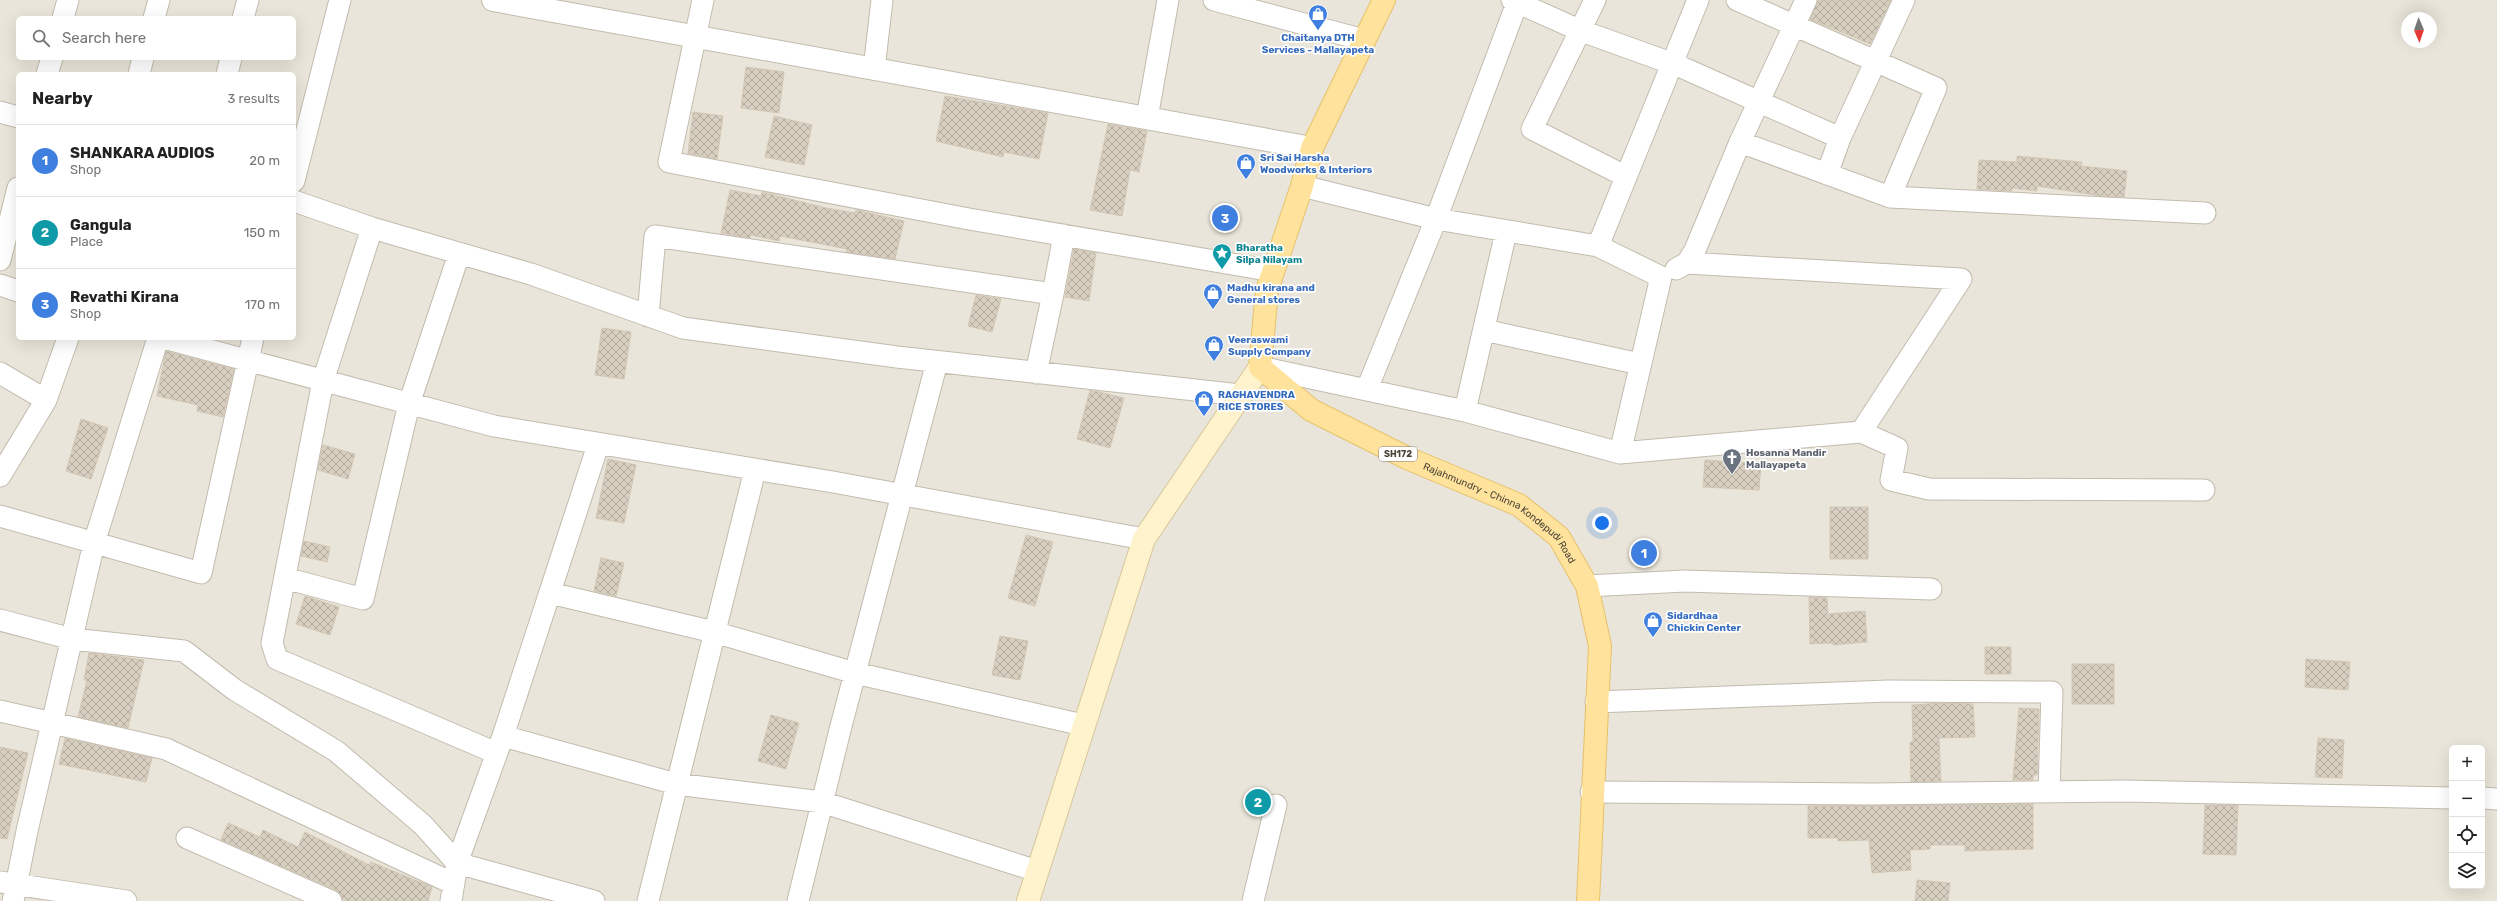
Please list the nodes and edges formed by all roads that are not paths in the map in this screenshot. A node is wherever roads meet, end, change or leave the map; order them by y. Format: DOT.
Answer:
graph roads {
  1 [pos="68,0"];
  2 [pos="159,0"];
  3 [pos="248,0"];
  4 [pos="340,0"];
  5 [pos="493,0"];
  6 [pos="703,0"];
  7 [pos="882,0"];
  8 [pos="1168,0"];
  9 [pos="1214,0"];
  10 [pos="1384,0"];
  11 [pos="1595,0"];
  12 [pos="1698,0"];
  13 [pos="1737,0"];
  14 [pos="1806,0"];
  15 [pos="1904,0"];
  16 [pos="1515,1"];
  17 [pos="518,2"];
  18 [pos="64,16"];
  19 [pos="155,16"];
  20 [pos="244,16"];
  21 [pos="1794,25"];
  22 [pos="1579,30"];
  23 [pos="694,37"];
  24 [pos="1364,40"];
  25 [pos="51,60"];
  26 [pos="142,60"];
  27 [pos="230,60"];
  28 [pos="1876,62"];
  29 [pos="1671,63"];
  30 [pos="874,69"];
  31 [pos="48,72"];
  32 [pos="140,72"];
  33 [pos="228,72"];
  34 [pos="1758,102"];
  35 [pos="0,112"];
  36 [pos="16,116"];
  37 [pos="1147,118"];
  38 [pos="1840,138"];
  39 [pos="1740,142"];
  40 [pos="1312,148"];
  41 [pos="296,173"];
  42 [pos="1827,174"];
  43 [pos="1625,176"];
  44 [pos="1302,186"];
  45 [pos="16,196"];
  46 [pos="1890,197"];
  47 [pos="296,202"];
  48 [pos="2205,213"];
  49 [pos="1436,219"];
  50 [pos="372,228"];
  51 [pos="1506,232"];
  52 [pos="1064,235"];
  53 [pos="1598,246"];
  54 [pos="459,254"];
  55 [pos="0,260"];
  56 [pos="1686,263"];
  57 [pos="1273,271"];
  58 [pos="1661,277"];
  59 [pos="0,285"];
  60 [pos="16,290"];
  61 [pos="1053,294"];
  62 [pos="648,316"];
  63 [pos="1484,330"];
  64 [pos="67,340"];
  65 [pos="157,340"];
  66 [pos="171,340"];
  67 [pos="252,340"];
  68 [pos="247,361"];
  69 [pos="937,362"];
  70 [pos="1640,364"];
  71 [pos="1260,367"];
  72 [pos="0,373"];
  73 [pos="1036,373"];
  74 [pos="322,381"];
  75 [pos="1367,389"];
  76 [pos="1240,395"];
  77 [pos="46,400"];
  78 [pos="409,404"];
  79 [pos="1465,411"];
  80 [pos="1861,432"];
  81 [pos="598,445"];
  82 [pos="1620,453"];
  83 [pos="755,470"];
  84 [pos="0,476"];
  85 [pos="2204,490"];
  86 [pos="901,494"];
  87 [pos="0,516"];
  88 [pos="1144,539"];
  89 [pos="94,543"];
  90 [pos="285,578"];
  91 [pos="1587,586"];
  92 [pos="1931,589"];
  93 [pos="550,593"];
  94 [pos="0,620"];
  95 [pos="714,632"];
  96 [pos="72,639"];
  97 [pos="855,673"];
  98 [pos="1596,702"];
  99 [pos="0,711"];
  100 [pos="52,723"];
  101 [pos="1083,725"];
  102 [pos="499,744"];
  103 [pos="676,784"];
  104 [pos="1591,792"];
  105 [pos="2050,792"];
  106 [pos="2449,798"];
  107 [pos="2485,798"];
  108 [pos="2497,799"];
  109 [pos="822,802"];
  110 [pos="1276,805"];
  111 [pos="188,838"];
  112 [pos="457,863"];
  113 [pos="1037,871"];
  114 [pos="10,889"];
  115 [pos="452,892"];
  116 [pos="126,901"];
  117 [pos="331,901"];
  118 [pos="594,901"];
  119 [pos="648,901"];
  120 [pos="798,901"];
  121 [pos="1028,901"];
  122 [pos="1253,901"];
  123 [pos="1588,901"];
  1 -- 18 [label="street"];
  2 -- 19 [label="street"];
  3 -- 20 [label="street"];
  4 -- 41 [label="street"];
  5 -- 17 [label="street"];
  6 -- 23 [label="street"];
  7 -- 30 [label="street"];
  8 -- 37 [label="street"];
  9 -- 24 [label="street"];
  10 -- 24 [label="main road"];
  11 -- 22 [label="street"];
  12 -- 29 [label="street"];
  13 -- 21 [label="street"];
  14 -- 21 [label="street"];
  15 -- 28 [label="street"];
  16 -- 22 [label="street"];
  16 -- 49 [label="street"];
  17 -- 23 [label="street"];
  21 -- 28 [label="street"];
  21 -- 34 [label="street"];
  22 -- 29 [label="street"];
  22 -- 43 [label="street"];
  23 -- 30 [label="street"];
  23 -- 52 [label="street"];
  24 -- 40 [label="main road"];
  25 -- 31 [label="street"];
  26 -- 32 [label="street"];
  27 -- 33 [label="street"];
  28 -- 38 [label="street"];
  28 -- 46 [label="street"];
  29 -- 34 [label="street"];
  29 -- 43 [label="street"];
  30 -- 37 [label="street"];
  34 -- 38 [label="street"];
  34 -- 39 [label="street"];
  35 -- 36 [label="street"];
  37 -- 40 [label="street"];
  38 -- 42 [label="street"];
  39 -- 42 [label="street"];
  39 -- 56 [label="street"];
  40 -- 44 [label="main road"];
  42 -- 46 [label="street"];
  43 -- 53 [label="street"];
  44 -- 49 [label="street"];
  44 -- 57 [label="main road"];
  45 -- 55 [label="street"];
  46 -- 48 [label="street"];
  47 -- 50 [label="street"];
  49 -- 51 [label="street"];
  49 -- 75 [label="street"];
  50 -- 54 [label="street"];
  50 -- 74 [label="street"];
  51 -- 53 [label="street"];
  51 -- 63 [label="street"];
  52 -- 57 [label="street"];
  52 -- 61 [label="street"];
  53 -- 58 [label="street"];
  54 -- 62 [label="street"];
  54 -- 78 [label="street"];
  56 -- 58 [label="street"];
  56 -- 80 [label="street"];
  57 -- 71 [label="main road"];
  58 -- 70 [label="street"];
  59 -- 60 [label="street"];
  61 -- 62 [label="street"];
  61 -- 73 [label="street"];
  62 -- 69 [label="street"];
  63 -- 70 [label="street"];
  63 -- 79 [label="street"];
  64 -- 77 [label="street"];
  65 -- 89 [label="street"];
  66 -- 68 [label="street"];
  67 -- 68 [label="street"];
  68 -- 74 [label="street"];
  68 -- 89 [label="street"];
  69 -- 73 [label="street"];
  69 -- 86 [label="street"];
  70 -- 82 [label="street"];
  71 -- 75 [label="street"];
  71 -- 76 [label="main road"];
  71 -- 91 [label="main road, Rajahmundry - Chinna Kondepudi Road / SH172"];
  72 -- 77 [label="street"];
  73 -- 76 [label="street"];
  74 -- 78 [label="street"];
  74 -- 90 [label="street"];
  75 -- 79 [label="street"];
  76 -- 88 [label="main road"];
  77 -- 84 [label="street"];
  78 -- 81 [label="street"];
  78 -- 90 [label="street"];
  79 -- 82 [label="street"];
  80 -- 82 [label="street"];
  80 -- 85 [label="street"];
  81 -- 83 [label="street"];
  81 -- 93 [label="street"];
  83 -- 86 [label="street"];
  83 -- 95 [label="street"];
  86 -- 88 [label="street"];
  86 -- 97 [label="street"];
  87 -- 89 [label="street"];
  88 -- 101 [label="main road"];
  89 -- 96 [label="street"];
  90 -- 102 [label="street"];
  91 -- 92 [label="street"];
  91 -- 98 [label="main road, Rajahmundry - Chinna Kondepudi Road / SH172"];
  93 -- 95 [label="street"];
  93 -- 102 [label="street"];
  94 -- 96 [label="street"];
  95 -- 97 [label="street"];
  95 -- 103 [label="street"];
  96 -- 100 [label="street"];
  96 -- 112 [label="street"];
  97 -- 101 [label="street"];
  97 -- 109 [label="street"];
  98 -- 104 [label="main road, Rajahmundry - Chinna Kondepudi Road / SH172"];
  98 -- 105 [label="street"];
  99 -- 100 [label="street"];
  100 -- 114 [label="street"];
  100 -- 115 [label="street"];
  101 -- 113 [label="main road"];
  102 -- 103 [label="street"];
  102 -- 112 [label="street"];
  103 -- 109 [label="street"];
  103 -- 119 [label="street"];
  104 -- 105 [label="street"];
  104 -- 123 [label="main road, Rajahmundry - Chinna Kondepudi Road / SH172"];
  105 -- 106 [label="street"];
  107 -- 108 [label="street"];
  109 -- 113 [label="street"];
  109 -- 120 [label="street"];
  110 -- 122 [label="street"];
  111 -- 117 [label="street"];
  112 -- 115 [label="street"];
  112 -- 118 [label="street"];
  113 -- 121 [label="main road"];
  114 -- 116 [label="street"];
}
